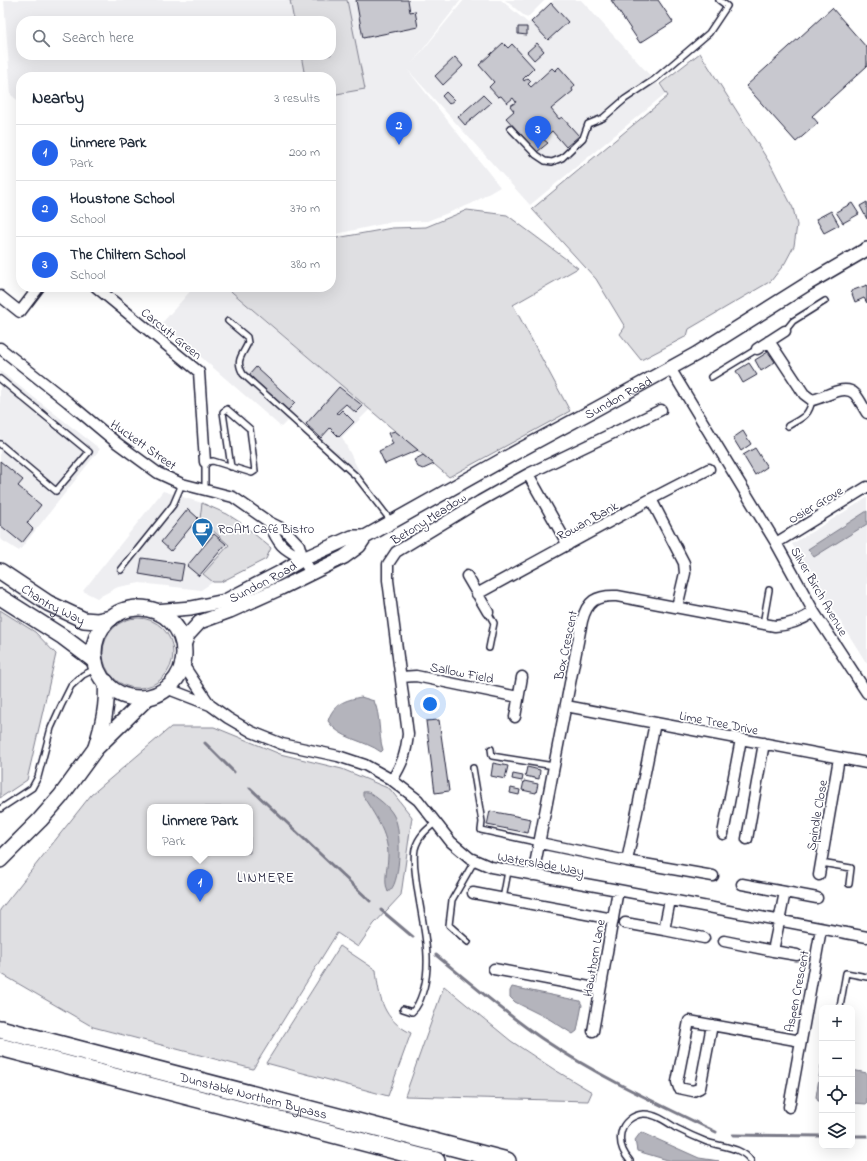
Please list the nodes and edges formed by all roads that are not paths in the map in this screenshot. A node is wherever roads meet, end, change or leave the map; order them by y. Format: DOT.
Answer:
graph roads {
  1 [pos="719,0"];
  2 [pos="510,128"];
  3 [pos="867,249"];
  4 [pos="35,292"];
  5 [pos="102,292"];
  6 [pos="0,296"];
  7 [pos="825,301"];
  8 [pos="228,321"];
  9 [pos="785,331"];
  10 [pos="769,341"];
  11 [pos="0,348"];
  12 [pos="757,349"];
  13 [pos="670,368"];
  14 [pos="711,377"];
  15 [pos="0,380"];
  16 [pos="812,400"];
  17 [pos="661,410"];
  18 [pos="867,413"];
  19 [pos="788,426"];
  20 [pos="0,444"];
  21 [pos="206,462"];
  22 [pos="231,467"];
  23 [pos="709,469"];
  24 [pos="528,474"];
  25 [pos="182,484"];
  26 [pos="867,487"];
  27 [pos="205,490"];
  28 [pos="651,499"];
  29 [pos="392,522"];
  30 [pos="365,538"];
  31 [pos="776,543"];
  32 [pos="568,545"];
  33 [pos="303,559"];
  34 [pos="121,570"];
  35 [pos="0,571"];
  36 [pos="311,574"];
  37 [pos="467,576"];
  38 [pos="769,590"];
  39 [pos="477,594"];
  40 [pos="0,597"];
  41 [pos="677,607"];
  42 [pos="155,611"];
  43 [pos="488,612"];
  44 [pos="814,612"];
  45 [pos="111,618"];
  46 [pos="763,624"];
  47 [pos="184,644"];
  48 [pos="489,648"];
  49 [pos="182,663"];
  50 [pos="96,664"];
  51 [pos="401,677"];
  52 [pos="522,677"];
  53 [pos="106,682"];
  54 [pos="166,688"];
  55 [pos="867,693"];
  56 [pos="518,697"];
  57 [pos="147,698"];
  58 [pos="210,705"];
  59 [pos="566,706"];
  60 [pos="515,717"];
  61 [pos="655,723"];
  62 [pos="741,739"];
  63 [pos="764,743"];
  64 [pos="96,748"];
  65 [pos="491,749"];
  66 [pos="839,758"];
  67 [pos="867,763"];
  68 [pos="554,766"];
  69 [pos="473,768"];
  70 [pos="392,780"];
  71 [pos="0,809"];
  72 [pos="435,822"];
  73 [pos="723,834"];
  74 [pos="747,840"];
  75 [pos="540,843"];
  76 [pos="0,860"];
  77 [pos="475,860"];
  78 [pos="627,861"];
  79 [pos="821,863"];
  80 [pos="508,870"];
  81 [pos="533,875"];
  82 [pos="819,875"];
  83 [pos="713,876"];
  84 [pos="742,884"];
  85 [pos="848,884"];
  86 [pos="618,890"];
  87 [pos="785,892"];
  88 [pos="473,893"];
  89 [pos="817,898"];
  90 [pos="503,899"];
  91 [pos="670,900"];
  92 [pos="613,919"];
  93 [pos="779,921"];
  94 [pos="625,923"];
  95 [pos="822,929"];
  96 [pos="664,930"];
  97 [pos="867,937"];
  98 [pos="704,938"];
  99 [pos="724,941"];
  100 [pos="468,942"];
  101 [pos="773,951"];
  102 [pos="797,955"];
  103 [pos="494,969"];
  104 [pos="867,977"];
  105 [pos="600,989"];
  106 [pos="840,1005"];
  107 [pos="403,1009"];
  108 [pos="712,1025"];
  109 [pos="0,1029"];
  110 [pos="593,1031"];
  111 [pos="801,1041"];
  112 [pos="0,1047"];
  113 [pos="789,1107"];
  114 [pos="436,1161"];
  115 [pos="507,1161"];
  116 [pos="630,1161"];
  117 [pos="751,1161"];
  1 -- 2 [label="lane"];
  3 -- 13 [label="street, Sundon Road"];
  4 -- 6 [label="street"];
  5 -- 21 [label="street, Carcutt Green"];
  7 -- 9 [label="lane"];
  8 -- 29 [label="lane"];
  9 -- 10 [label="street"];
  10 -- 12 [label="street"];
  10 -- 16 [label="street"];
  11 -- 25 [label="street, Huckett Street"];
  12 -- 14 [label="lane"];
  13 -- 29 [label="street, Sundon Road"];
  13 -- 31 [label="street, Silver Birch Avenue"];
  15 -- 20 [label="lane"];
  16 -- 18 [label="street"];
  16 -- 19 [label="lane"];
  17 -- 24 [label="street, Betony Meadow"];
  21 -- 22 [label="lane"];
  21 -- 27 [label="lane"];
  22 -- 22 [label="lane"];
  23 -- 28 [label="street, Rowan Bank"];
  24 -- 32 [label="street"];
  24 -- 51 [label="street, Betony Meadow"];
  25 -- 27 [label="street, Huckett Street"];
  25 -- 34 [label="lane"];
  26 -- 31 [label="street, Osier Grove"];
  27 -- 33 [label="street, Huckett Street"];
  28 -- 32 [label="street, Rowan Bank"];
  28 -- 41 [label="street"];
  29 -- 30 [label="street, Sundon Road"];
  30 -- 33 [label="street, Sundon Road"];
  30 -- 36 [label="street, Sundon Road"];
  31 -- 44 [label="street, Silver Birch Avenue"];
  32 -- 39 [label="street, Rowan Bank"];
  33 -- 36 [label="street"];
  33 -- 42 [label="street, Sundon Road"];
  35 -- 45 [label="main road, Chantry Way"];
  36 -- 47 [label="street, Sundon Road"];
  37 -- 39 [label="street"];
  38 -- 46 [label="lane"];
  39 -- 43 [label="street"];
  40 -- 50 [label="main road, Chantry Way"];
  41 -- 46 [label="street, Box Crescent"];
  41 -- 59 [label="street, Box Crescent"];
  42 -- 45 [label="main road"];
  42 -- 47 [label="main road"];
  43 -- 48 [label="lane"];
  44 -- 46 [label="street, Box Crescent"];
  44 -- 55 [label="street, Silver Birch Avenue"];
  45 -- 50 [label="main road"];
  47 -- 49 [label="main road"];
  49 -- 54 [label="main road"];
  49 -- 58 [label="street, Waterslade Way"];
  50 -- 53 [label="main road"];
  50 -- 71 [label="lane"];
  51 -- 56 [label="street, Sallow Field"];
  51 -- 70 [label="street, Betony Meadow"];
  52 -- 56 [label="street"];
  53 -- 57 [label="main road"];
  53 -- 64 [label="main road"];
  54 -- 57 [label="main road"];
  54 -- 58 [label="street, Waterslade Way"];
  56 -- 60 [label="street"];
  57 -- 64 [label="main road"];
  58 -- 70 [label="street, Waterslade Way"];
  59 -- 61 [label="street, Lime Tree Drive"];
  59 -- 68 [label="street, Box Crescent"];
  61 -- 62 [label="street, Lime Tree Drive"];
  61 -- 78 [label="street"];
  62 -- 63 [label="street, Lime Tree Drive"];
  62 -- 73 [label="street"];
  63 -- 66 [label="street, Lime Tree Drive"];
  63 -- 74 [label="street"];
  64 -- 76 [label="main road"];
  65 -- 68 [label="lane"];
  66 -- 67 [label="street, Lime Tree Drive"];
  66 -- 79 [label="street, Spindle Close"];
  68 -- 75 [label="street, Box Crescent"];
  69 -- 75 [label="lane"];
  70 -- 72 [label="street, Waterslade Way"];
  72 -- 77 [label="street, Waterslade Way"];
  72 -- 107 [label="lane"];
  75 -- 78 [label="street"];
  75 -- 81 [label="street, Box Crescent"];
  77 -- 80 [label="street, Waterslade Way"];
  77 -- 100 [label="lane"];
  78 -- 83 [label="street"];
  79 -- 82 [label="street, Spindle Close"];
  79 -- 85 [label="lane"];
  80 -- 81 [label="street, Waterslade Way"];
  80 -- 90 [label="lane"];
  81 -- 86 [label="street, Waterslade Way"];
  84 -- 87 [label="street"];
  86 -- 91 [label="street, Waterslade Way"];
  86 -- 92 [label="street, Hawthorn Lane"];
  87 -- 89 [label="street"];
  87 -- 93 [label="street"];
  88 -- 90 [label="street"];
  90 -- 92 [label="street"];
  91 -- 93 [label="street, Waterslade Way"];
  91 -- 96 [label="street"];
  92 -- 105 [label="street, Hawthorn Lane"];
  93 -- 95 [label="street, Waterslade Way"];
  93 -- 101 [label="street"];
  94 -- 96 [label="street"];
  95 -- 97 [label="street, Waterslade Way"];
  95 -- 111 [label="street, Aspen Crescent"];
  96 -- 98 [label="street"];
  99 -- 101 [label="street"];
  101 -- 102 [label="street"];
  103 -- 105 [label="street"];
  104 -- 106 [label="lane"];
  105 -- 110 [label="street, Hawthorn Lane"];
  108 -- 108 [label="street, Aspen Crescent"];
  108 -- 111 [label="street, Aspen Crescent"];
  109 -- 115 [label="highway, Dunstable Northern Bypass"];
  111 -- 113 [label="street"];
  112 -- 114 [label="highway, Dunstable Northern Bypass"];
  116 -- 117 [label="lane"];
}
